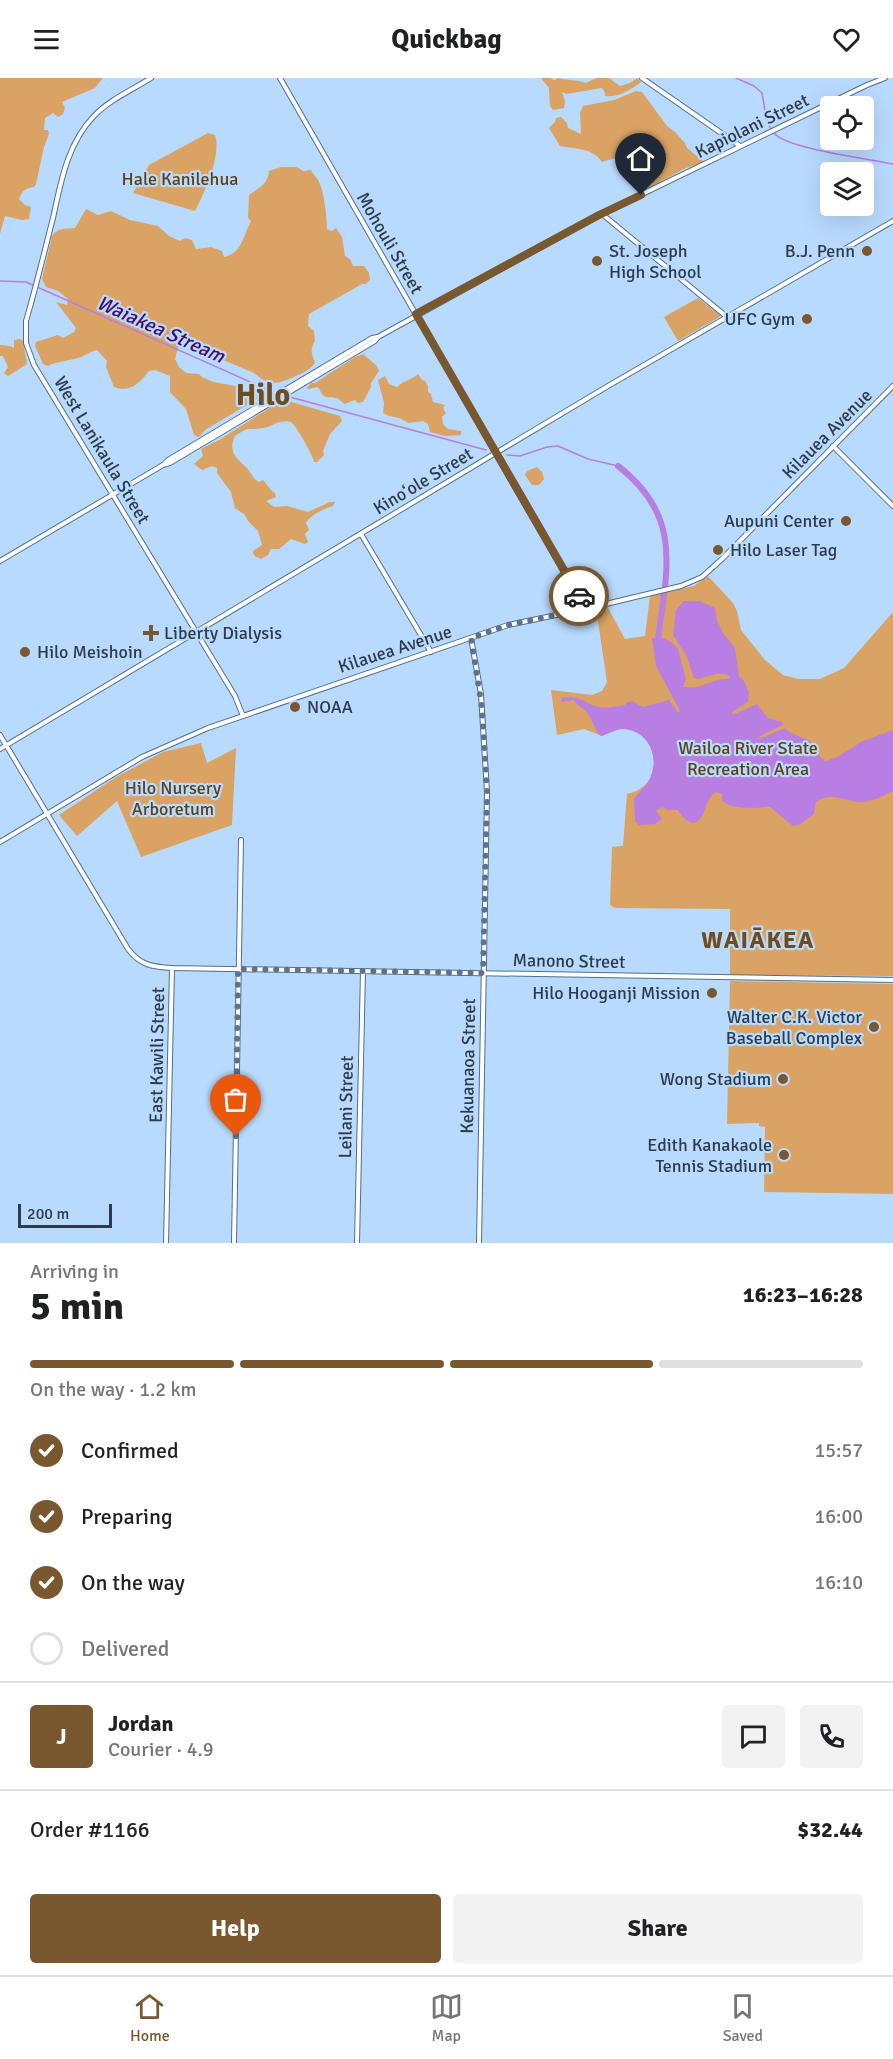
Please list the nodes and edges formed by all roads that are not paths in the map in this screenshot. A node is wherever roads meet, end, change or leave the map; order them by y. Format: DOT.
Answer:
graph roads {
  1 [pos="151,78"];
  2 [pos="280,78"];
  3 [pos="642,78"];
  4 [pos="885,78"];
  5 [pos="740,146"];
  6 [pos="602,214"];
  7 [pos="893,221"];
  8 [pos="416,314"];
  9 [pos="727,317"];
  10 [pos="893,386"];
  11 [pos="833,447"];
  12 [pos="496,453"];
  13 [pos="113,495"];
  14 [pos="893,506"];
  15 [pos="361,534"];
  16 [pos="0,561"];
  17 [pos="585,609"];
  18 [pos="195,633"];
  19 [pos="471,638"];
  20 [pos="430,652"];
  21 [pos="243,716"];
  22 [pos="0,735"];
  23 [pos="6,745"];
  24 [pos="0,749"];
  25 [pos="47,813"];
  26 [pos="241,840"];
  27 [pos="0,842"];
  28 [pos="172,968"];
  29 [pos="238,969"];
  30 [pos="363,970"];
  31 [pos="483,973"];
  32 [pos="893,980"];
  33 [pos="166,1243"];
  34 [pos="234,1243"];
  35 [pos="357,1243"];
  36 [pos="479,1243"];
  1 -- 13 [label="street, West Lanikaula Street"];
  2 -- 8 [label="street, Mohouli Street"];
  3 -- 5 [label="street"];
  4 -- 5 [label="street, Kapiolani Street"];
  5 -- 6 [label="street, Kapiolani Street"];
  6 -- 8 [label="street, Kapiolani Street"];
  6 -- 9 [label="street"];
  7 -- 9 [label="street, Kinoʻole Street"];
  8 -- 12 [label="street, Mohouli Street"];
  8 -- 13 [label="street, Kapiolani Street"];
  9 -- 12 [label="street, Kinoʻole Street"];
  10 -- 11 [label="street, Kilauea Avenue"];
  11 -- 14 [label="street"];
  11 -- 17 [label="street, Kilauea Avenue"];
  12 -- 15 [label="street, Kinoʻole Street"];
  12 -- 17 [label="street, Mohouli Street"];
  13 -- 16 [label="street, Kapiolani Street"];
  13 -- 18 [label="street, West Lanikaula Street"];
  15 -- 18 [label="street, Kinoʻole Street"];
  15 -- 20 [label="street"];
  17 -- 19 [label="street, Kilauea Avenue"];
  18 -- 21 [label="street, West Lanikaula Street"];
  18 -- 23 [label="street, Kinoʻole Street"];
  19 -- 20 [label="street, Kilauea Avenue"];
  19 -- 31 [label="street, Kekuanaoa Street"];
  20 -- 21 [label="street, Kilauea Avenue"];
  21 -- 25 [label="street, Kilauea Avenue"];
  22 -- 23 [label="street, East Kawili Street"];
  23 -- 24 [label="street, Kinoʻole Street"];
  23 -- 25 [label="street, East Kawili Street"];
  25 -- 27 [label="street, Kilauea Avenue"];
  25 -- 28 [label="street, East Kawili Street"];
  26 -- 29 [label="street"];
  28 -- 29 [label="street, Manono Street"];
  28 -- 33 [label="street, East Kawili Street"];
  29 -- 30 [label="street, Manono Street"];
  29 -- 34 [label="street"];
  30 -- 31 [label="street, Manono Street"];
  30 -- 35 [label="street, Leilani Street"];
  31 -- 32 [label="street, Manono Street"];
  31 -- 36 [label="street, Kekuanaoa Street"];
}
